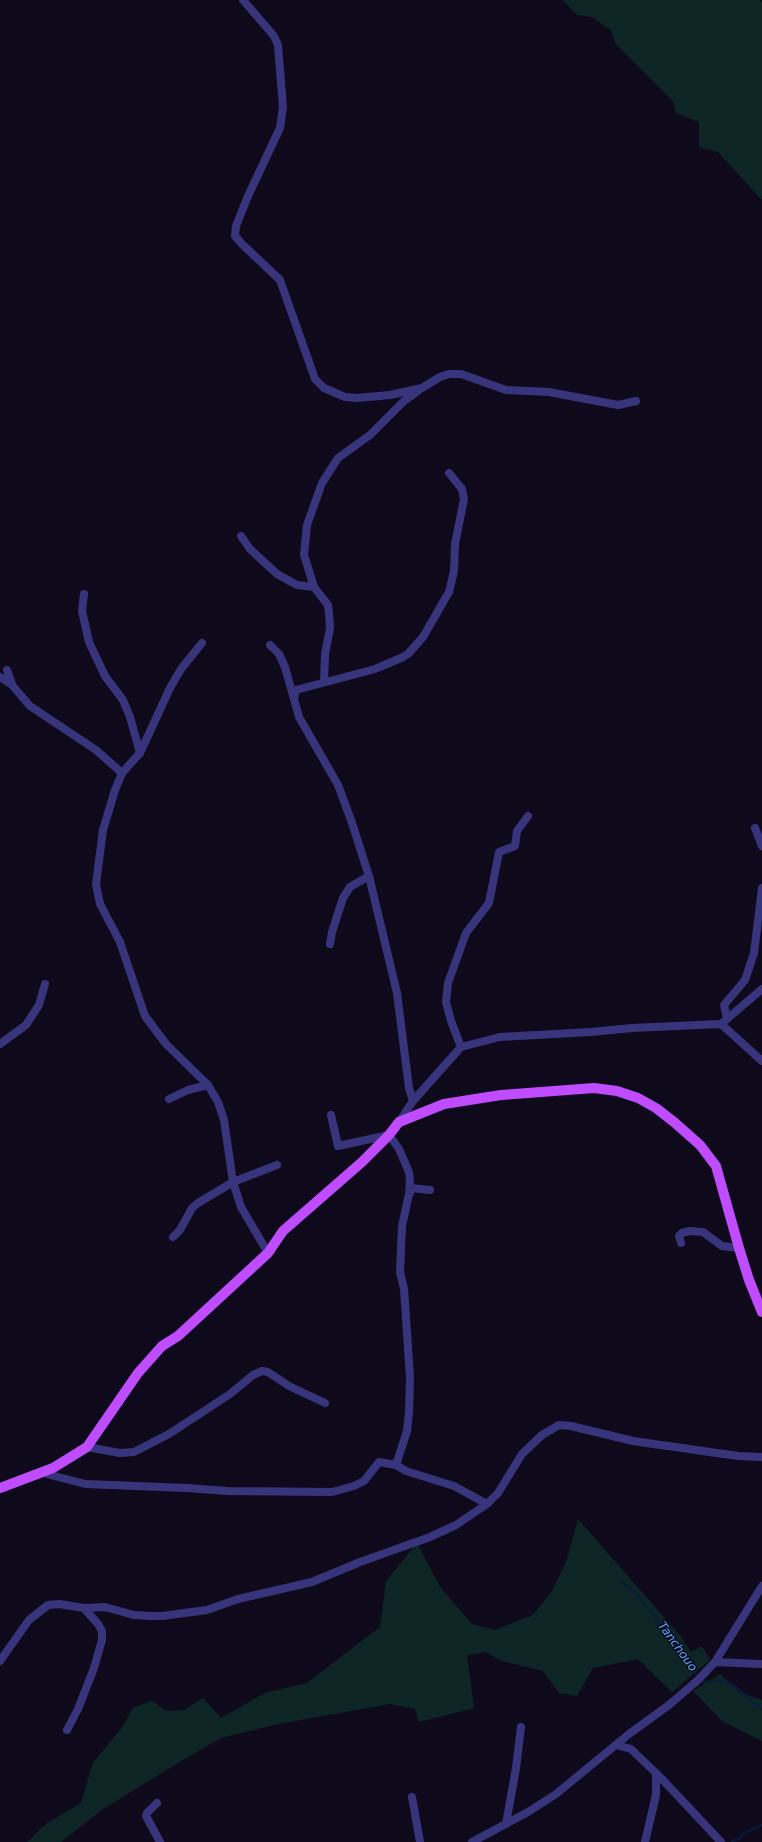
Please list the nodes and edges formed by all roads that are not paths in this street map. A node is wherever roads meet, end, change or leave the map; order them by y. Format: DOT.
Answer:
graph roads {
  1 [pos="243,0"];
  2 [pos="422,388"];
  3 [pos="636,401"];
  4 [pos="449,473"];
  5 [pos="242,536"];
  6 [pos="314,587"];
  7 [pos="84,594"];
  8 [pos="202,643"];
  9 [pos="270,645"];
  10 [pos="7,670"];
  11 [pos="0,677"];
  12 [pos="324,682"];
  13 [pos="12,685"];
  14 [pos="294,699"];
  15 [pos="140,753"];
  16 [pos="122,773"];
  17 [pos="528,816"];
  18 [pos="755,828"];
  19 [pos="762,846"];
  20 [pos="369,876"];
  21 [pos="762,888"];
  22 [pos="330,944"];
  23 [pos="45,984"];
  24 [pos="762,989"];
  25 [pos="724,1022"];
  26 [pos="0,1044"];
  27 [pos="461,1047"];
  28 [pos="762,1061"];
  29 [pos="208,1085"];
  30 [pos="169,1099"];
  31 [pos="412,1102"];
  32 [pos="331,1115"];
  33 [pos="398,1122"];
  34 [pos="389,1135"];
  35 [pos="277,1165"];
  36 [pos="233,1182"];
  37 [pos="430,1190"];
  38 [pos="409,1194"];
  39 [pos="173,1236"];
  40 [pos="681,1243"];
  41 [pos="739,1248"];
  42 [pos="268,1253"];
  43 [pos="762,1312"];
  44 [pos="326,1403"];
  45 [pos="87,1447"];
  46 [pos="762,1457"];
  47 [pos="396,1465"];
  48 [pos="43,1473"];
  49 [pos="0,1488"];
  50 [pos="487,1504"];
  51 [pos="762,1586"];
  52 [pos="84,1608"];
  53 [pos="0,1661"];
  54 [pos="715,1662"];
  55 [pos="762,1664"];
  56 [pos="521,1727"];
  57 [pos="67,1730"];
  58 [pos="630,1734"];
  59 [pos="616,1745"];
  60 [pos="631,1749"];
  61 [pos="656,1773"];
  62 [pos="412,1797"];
  63 [pos="157,1803"];
  64 [pos="506,1824"];
  65 [pos="160,1842"];
  66 [pos="420,1842"];
  67 [pos="472,1842"];
  68 [pos="645,1842"];
  69 [pos="721,1842"];
  1 -- 2 [label="street"];
  2 -- 3 [label="street"];
  2 -- 6 [label="street"];
  4 -- 12 [label="street"];
  5 -- 6 [label="street"];
  6 -- 12 [label="street"];
  7 -- 15 [label="street"];
  8 -- 15 [label="street"];
  9 -- 14 [label="street"];
  10 -- 13 [label="street"];
  11 -- 13 [label="street"];
  12 -- 14 [label="street"];
  13 -- 16 [label="street"];
  14 -- 20 [label="street"];
  15 -- 16 [label="street"];
  16 -- 29 [label="street"];
  17 -- 27 [label="street"];
  18 -- 19 [label="street"];
  20 -- 22 [label="street"];
  20 -- 31 [label="street"];
  21 -- 25 [label="street"];
  23 -- 26 [label="street"];
  24 -- 25 [label="street"];
  25 -- 27 [label="street"];
  25 -- 28 [label="street"];
  27 -- 31 [label="street"];
  29 -- 30 [label="street"];
  29 -- 36 [label="street"];
  31 -- 33 [label="street"];
  32 -- 34 [label="street"];
  33 -- 34 [label="main road"];
  33 -- 41 [label="main road"];
  34 -- 38 [label="street"];
  34 -- 42 [label="main road"];
  35 -- 36 [label="street"];
  36 -- 39 [label="street"];
  36 -- 42 [label="street"];
  37 -- 38 [label="street"];
  38 -- 47 [label="street"];
  40 -- 41 [label="street"];
  41 -- 43 [label="main road"];
  42 -- 45 [label="main road"];
  44 -- 45 [label="street"];
  45 -- 48 [label="main road"];
  46 -- 50 [label="street"];
  47 -- 48 [label="street"];
  47 -- 50 [label="street"];
  48 -- 49 [label="main road"];
  50 -- 52 [label="street"];
  51 -- 54 [label="street"];
  52 -- 53 [label="street"];
  52 -- 57 [label="street"];
  54 -- 55 [label="street"];
  54 -- 58 [label="street"];
  56 -- 64 [label="street"];
  58 -- 59 [label="street"];
  58 -- 60 [label="street"];
  59 -- 60 [label="street"];
  59 -- 64 [label="street"];
  60 -- 61 [label="street"];
  61 -- 68 [label="street"];
  61 -- 69 [label="street"];
  62 -- 66 [label="street"];
  63 -- 65 [label="street"];
  64 -- 67 [label="street"];
}
